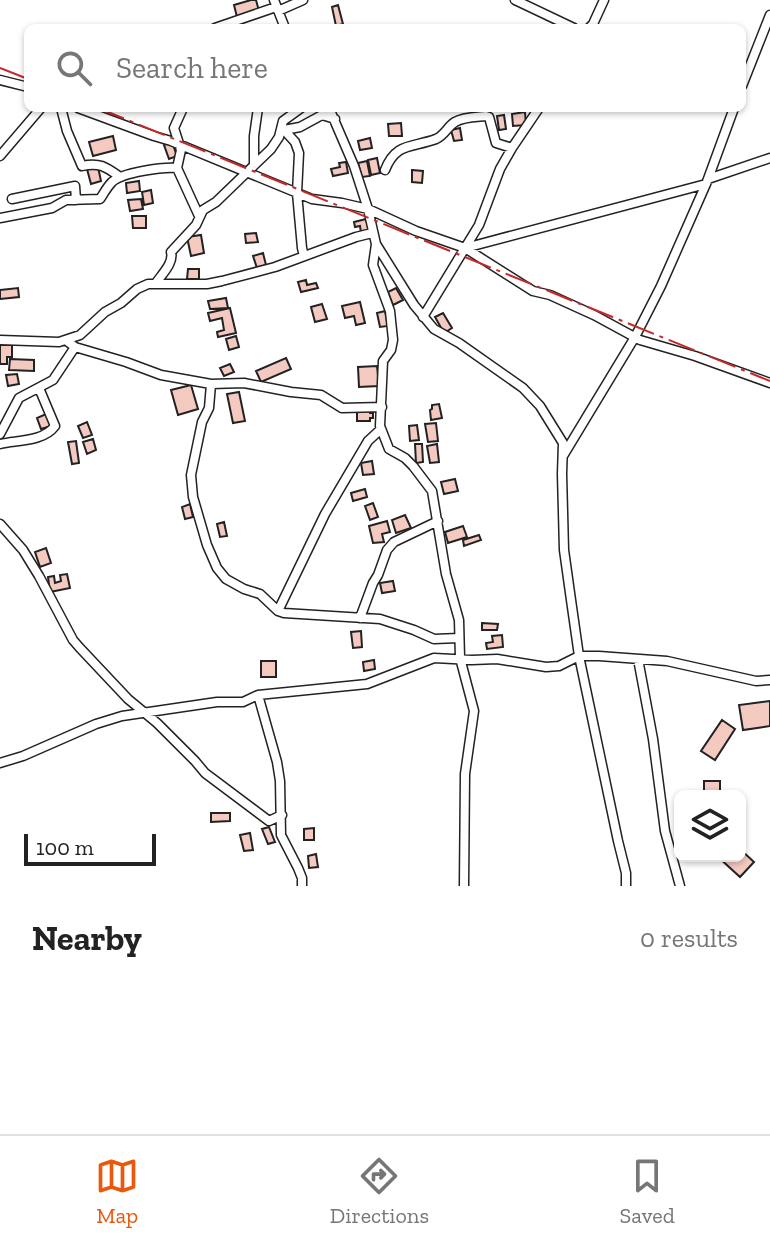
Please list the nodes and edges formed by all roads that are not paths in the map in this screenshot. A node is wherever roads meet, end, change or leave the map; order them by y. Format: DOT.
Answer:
graph roads {
  1 [pos="303,0"];
  2 [pos="515,0"];
  3 [pos="604,0"];
  4 [pos="276,6"];
  5 [pos="770,15"];
  6 [pos="226,24"];
  7 [pos="566,24"];
  8 [pos="593,24"];
  9 [pos="746,73"];
  10 [pos="0,80"];
  11 [pos="24,86"];
  12 [pos="38,112"];
  13 [pos="62,112"];
  14 [pos="89,112"];
  15 [pos="181,112"];
  16 [pos="257,112"];
  17 [pos="295,112"];
  18 [pos="331,112"];
  19 [pos="536,112"];
  20 [pos="733,112"];
  21 [pos="335,120"];
  22 [pos="282,130"];
  23 [pos="180,145"];
  24 [pos="512,148"];
  25 [pos="0,156"];
  26 [pos="770,158"];
  27 [pos="254,165"];
  28 [pos="177,168"];
  29 [pos="385,170"];
  30 [pos="246,173"];
  31 [pos="120,177"];
  32 [pos="707,182"];
  33 [pos="297,193"];
  34 [pos="12,199"];
  35 [pos="76,200"];
  36 [pos="368,209"];
  37 [pos="199,216"];
  38 [pos="0,218"];
  39 [pos="372,233"];
  40 [pos="376,244"];
  41 [pos="465,248"];
  42 [pos="304,256"];
  43 [pos="156,283"];
  44 [pos="423,317"];
  45 [pos="635,337"];
  46 [pos="0,340"];
  47 [pos="67,341"];
  48 [pos="75,347"];
  49 [pos="770,383"];
  50 [pos="211,384"];
  51 [pos="39,388"];
  52 [pos="382,407"];
  53 [pos="381,429"];
  54 [pos="0,434"];
  55 [pos="0,444"];
  56 [pos="563,457"];
  57 [pos="438,521"];
  58 [pos="0,524"];
  59 [pos="278,611"];
  60 [pos="360,618"];
  61 [pos="459,638"];
  62 [pos="579,656"];
  63 [pos="460,658"];
  64 [pos="638,659"];
  65 [pos="770,680"];
  66 [pos="258,695"];
  67 [pos="144,713"];
  68 [pos="0,763"];
  69 [pos="282,815"];
  70 [pos="302,886"];
  71 [pos="464,886"];
  72 [pos="626,886"];
  73 [pos="680,886"];
  1 -- 4 [label="street"];
  2 -- 7 [label="street"];
  3 -- 8 [label="street"];
  4 -- 6 [label="street"];
  5 -- 9 [label="street"];
  10 -- 11 [label="street"];
  12 -- 25 [label="street"];
  13 -- 31 [label="street"];
  14 -- 23 [label="street"];
  15 -- 23 [label="street"];
  16 -- 27 [label="street"];
  17 -- 22 [label="street"];
  18 -- 21 [label="street"];
  19 -- 24 [label="street"];
  20 -- 32 [label="street"];
  21 -- 22 [label="street"];
  21 -- 36 [label="street"];
  22 -- 27 [label="street"];
  22 -- 33 [label="street"];
  23 -- 28 [label="street"];
  23 -- 30 [label="street"];
  24 -- 29 [label="street"];
  24 -- 41 [label="street"];
  26 -- 32 [label="street"];
  27 -- 30 [label="street"];
  28 -- 31 [label="street"];
  28 -- 37 [label="street"];
  30 -- 33 [label="street"];
  30 -- 37 [label="street"];
  31 -- 35 [label="street"];
  32 -- 41 [label="street"];
  32 -- 45 [label="street"];
  33 -- 36 [label="street"];
  33 -- 42 [label="street"];
  34 -- 35 [label="street"];
  35 -- 38 [label="street"];
  36 -- 39 [label="street"];
  36 -- 41 [label="street"];
  37 -- 43 [label="street"];
  39 -- 40 [label="street"];
  39 -- 42 [label="street"];
  40 -- 44 [label="street"];
  40 -- 52 [label="street"];
  41 -- 44 [label="street"];
  41 -- 45 [label="street"];
  42 -- 43 [label="street"];
  43 -- 47 [label="street"];
  44 -- 56 [label="street"];
  45 -- 49 [label="street"];
  45 -- 56 [label="street"];
  46 -- 47 [label="street"];
  47 -- 48 [label="street"];
  48 -- 50 [label="street"];
  48 -- 51 [label="street"];
  50 -- 52 [label="street"];
  50 -- 59 [label="street"];
  51 -- 54 [label="street"];
  51 -- 55 [label="street"];
  52 -- 53 [label="street"];
  53 -- 57 [label="street"];
  53 -- 59 [label="street"];
  56 -- 62 [label="street"];
  57 -- 60 [label="street"];
  57 -- 61 [label="street"];
  58 -- 67 [label="street"];
  59 -- 60 [label="street"];
  60 -- 61 [label="street"];
  61 -- 63 [label="street"];
  62 -- 63 [label="street"];
  62 -- 64 [label="street"];
  62 -- 72 [label="street"];
  63 -- 66 [label="street"];
  63 -- 71 [label="street"];
  64 -- 65 [label="street"];
  64 -- 73 [label="street"];
  66 -- 67 [label="street"];
  66 -- 69 [label="street"];
  67 -- 68 [label="street"];
  67 -- 69 [label="street"];
  69 -- 70 [label="street"];
}
